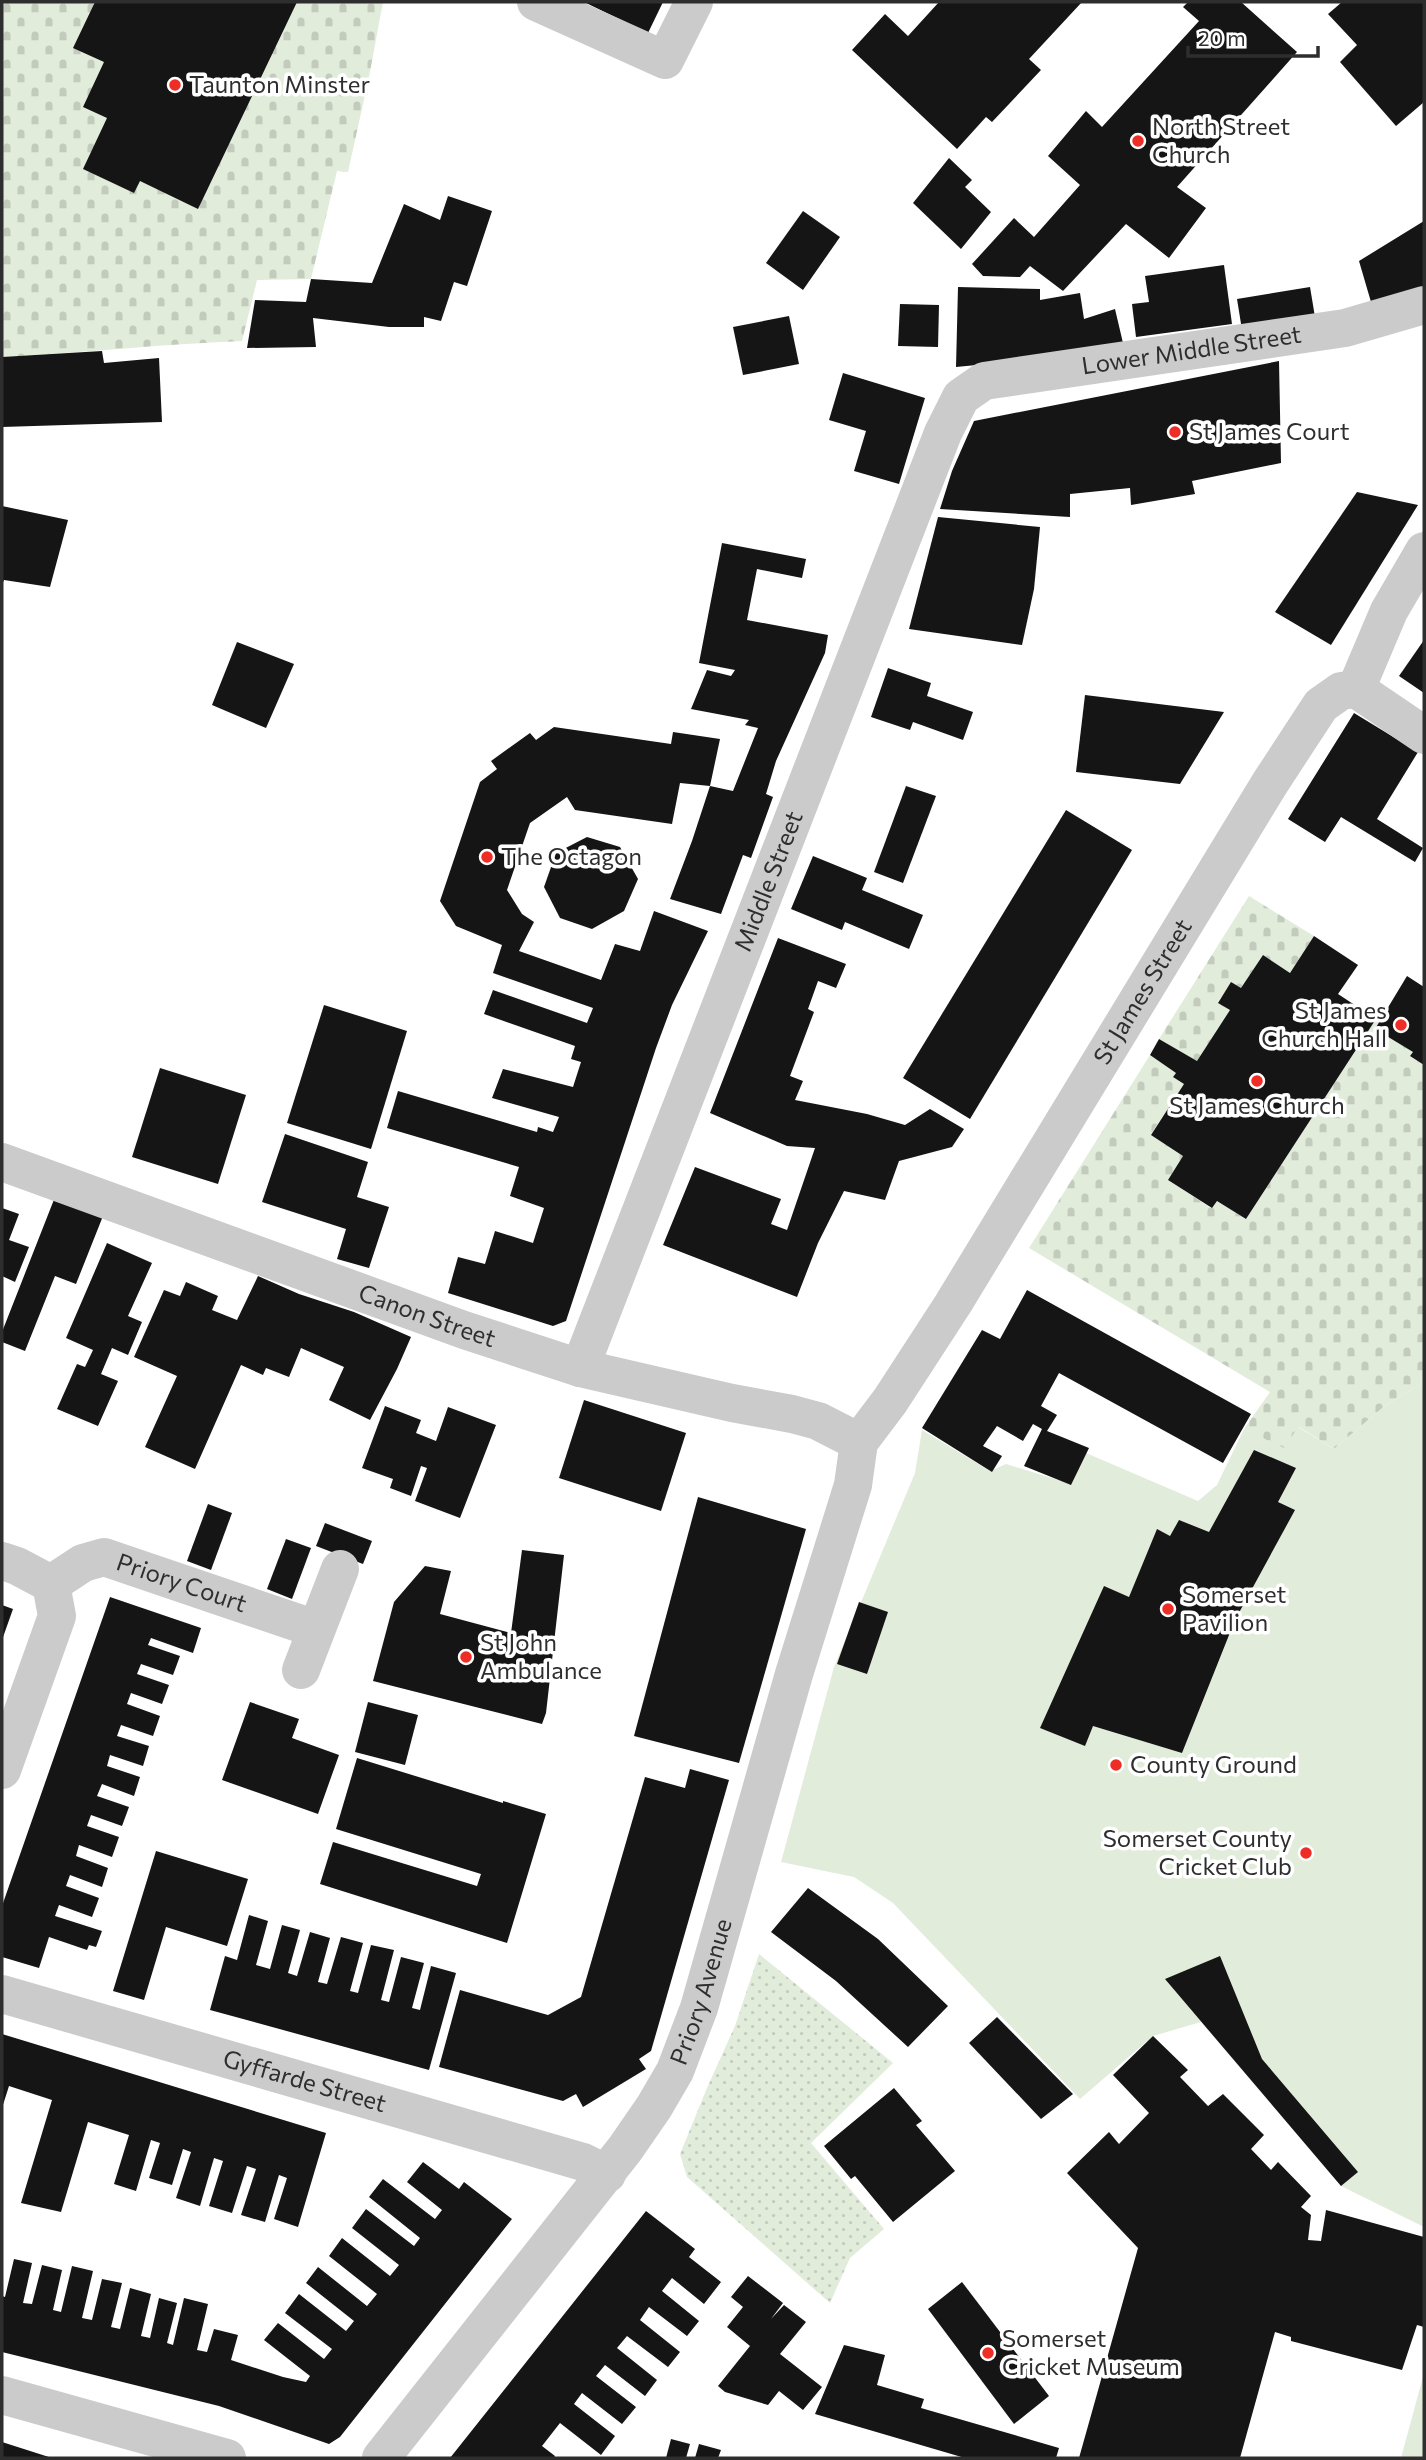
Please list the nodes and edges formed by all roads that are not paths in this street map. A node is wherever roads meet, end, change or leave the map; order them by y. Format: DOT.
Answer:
graph roads {
  1 [pos="536,2"];
  2 [pos="694,2"];
  3 [pos="1424,304"];
  4 [pos="961,397"];
  5 [pos="1424,551"];
  6 [pos="1356,689"];
  7 [pos="1424,735"];
  8 [pos="2,1162"];
  9 [pos="580,1368"];
  10 [pos="859,1442"];
  11 [pos="2,1561"];
  12 [pos="340,1569"];
  13 [pos="51,1584"];
  14 [pos="316,1629"];
  15 [pos="301,1670"];
  16 [pos="2,1770"];
  17 [pos="2,1994"];
  18 [pos="607,2174"];
  19 [pos="2,2395"];
  20 [pos="227,2458"];
  21 [pos="382,2458"];
  1 -- 2 [label="street"];
  3 -- 4 [label="street, Lower Middle Street"];
  4 -- 9 [label="street, Middle Street"];
  5 -- 6 [label="street"];
  6 -- 7 [label="street"];
  6 -- 10 [label="street, St James Street"];
  8 -- 9 [label="street, Canon Street"];
  9 -- 10 [label="street, Canon Street"];
  10 -- 18 [label="street, Priory Avenue"];
  11 -- 13 [label="street"];
  12 -- 14 [label="street"];
  13 -- 14 [label="street, Priory Court"];
  13 -- 16 [label="street"];
  14 -- 15 [label="street"];
  17 -- 18 [label="street, Gyffarde Street"];
  18 -- 21 [label="street, Priory Avenue"];
  19 -- 20 [label="street"];
}
